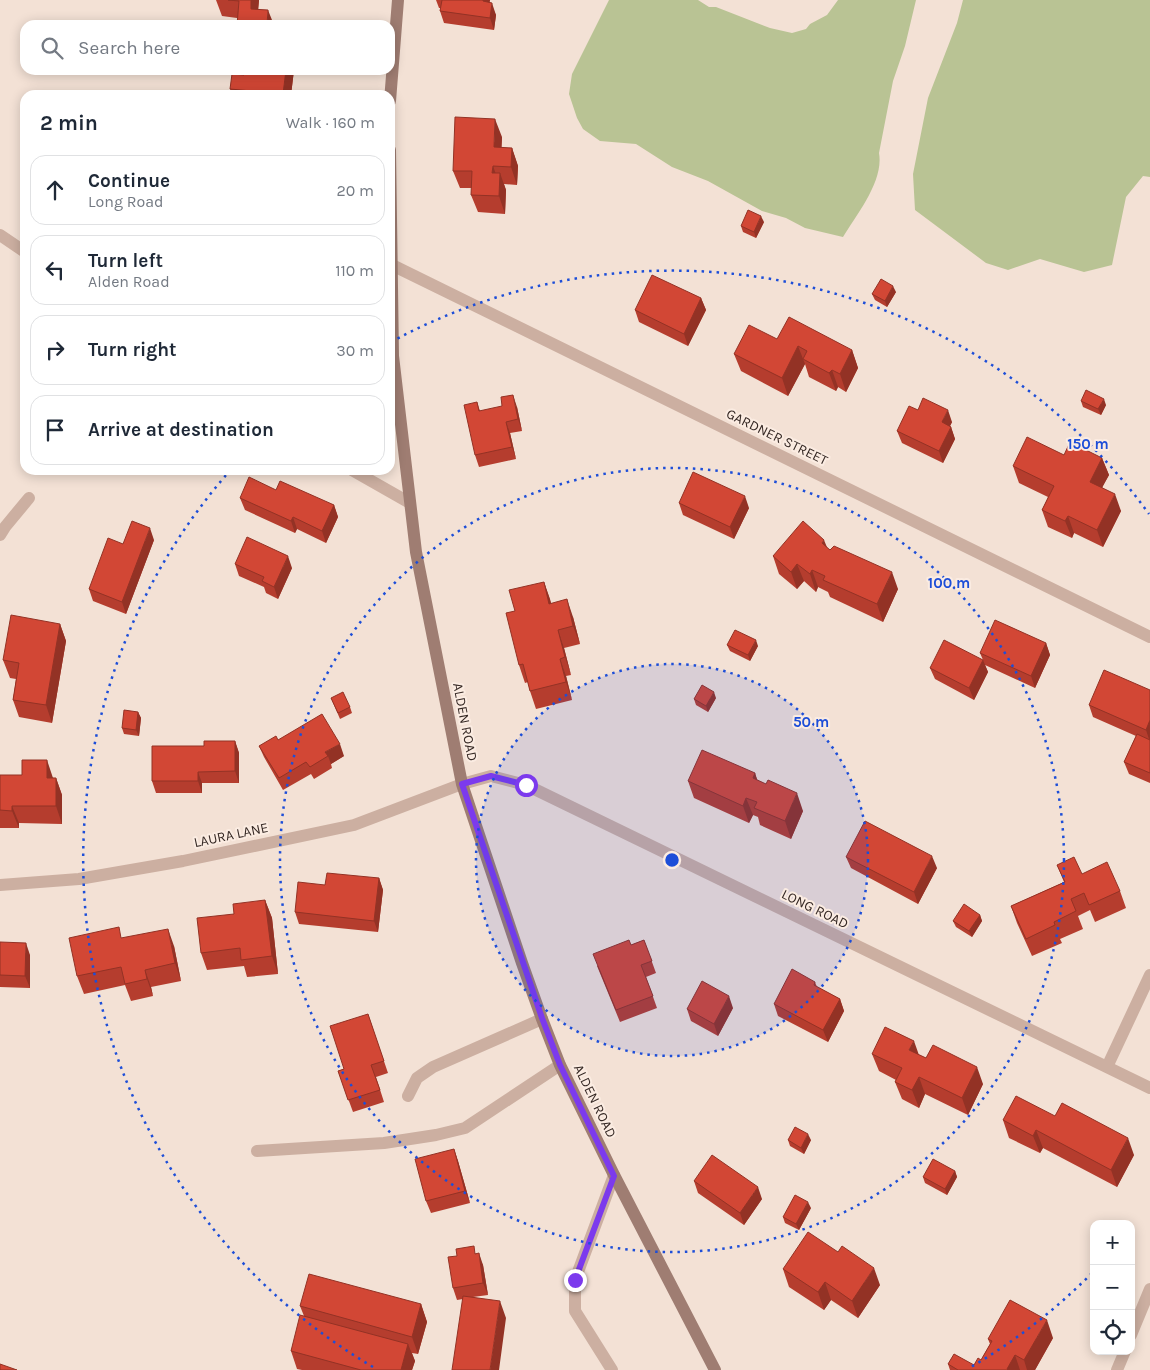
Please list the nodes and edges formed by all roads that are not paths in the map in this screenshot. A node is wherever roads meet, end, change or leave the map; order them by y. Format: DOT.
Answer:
graph roads {
  1 [pos="398,0"];
  2 [pos="395,38"];
  3 [pos="392,75"];
  4 [pos="391,90"];
  5 [pos="0,235"];
  6 [pos="20,249"];
  7 [pos="395,266"];
  8 [pos="395,373"];
  9 [pos="361,475"];
  10 [pos="28,498"];
  11 [pos="410,503"];
  12 [pos="0,535"];
  13 [pos="1150,636"];
  14 [pos="462,784"];
  15 [pos="0,885"];
  16 [pos="1150,975"];
  17 [pos="542,1018"];
  18 [pos="560,1065"];
  19 [pos="1107,1067"];
  20 [pos="1150,1088"];
  21 [pos="408,1096"];
  22 [pos="257,1151"];
  23 [pos="614,1176"];
  24 [pos="1150,1289"];
  25 [pos="1135,1325"];
  26 [pos="1123,1355"];
  27 [pos="612,1370"];
  28 [pos="715,1370"];
  29 [pos="1117,1370"];
  1 -- 2 [label="main road"];
  3 -- 4 [label="main road"];
  5 -- 6 [label="street"];
  7 -- 13 [label="street, GARDNER STREET"];
  8 -- 11 [label="main road, ALDEN ROAD"];
  9 -- 11 [label="street"];
  10 -- 12 [label="street"];
  11 -- 14 [label="main road, ALDEN ROAD"];
  14 -- 15 [label="street, LAURA LANE"];
  14 -- 17 [label="main road, ALDEN ROAD"];
  14 -- 19 [label="street, LONG ROAD"];
  16 -- 19 [label="street"];
  17 -- 18 [label="main road, ALDEN ROAD"];
  17 -- 21 [label="street"];
  18 -- 22 [label="street"];
  18 -- 23 [label="main road, ALDEN ROAD"];
  19 -- 20 [label="street, LONG ROAD"];
  23 -- 27 [label="street"];
  23 -- 28 [label="main road, ALDEN ROAD"];
  24 -- 25 [label="street"];
  26 -- 29 [label="street"];
}
